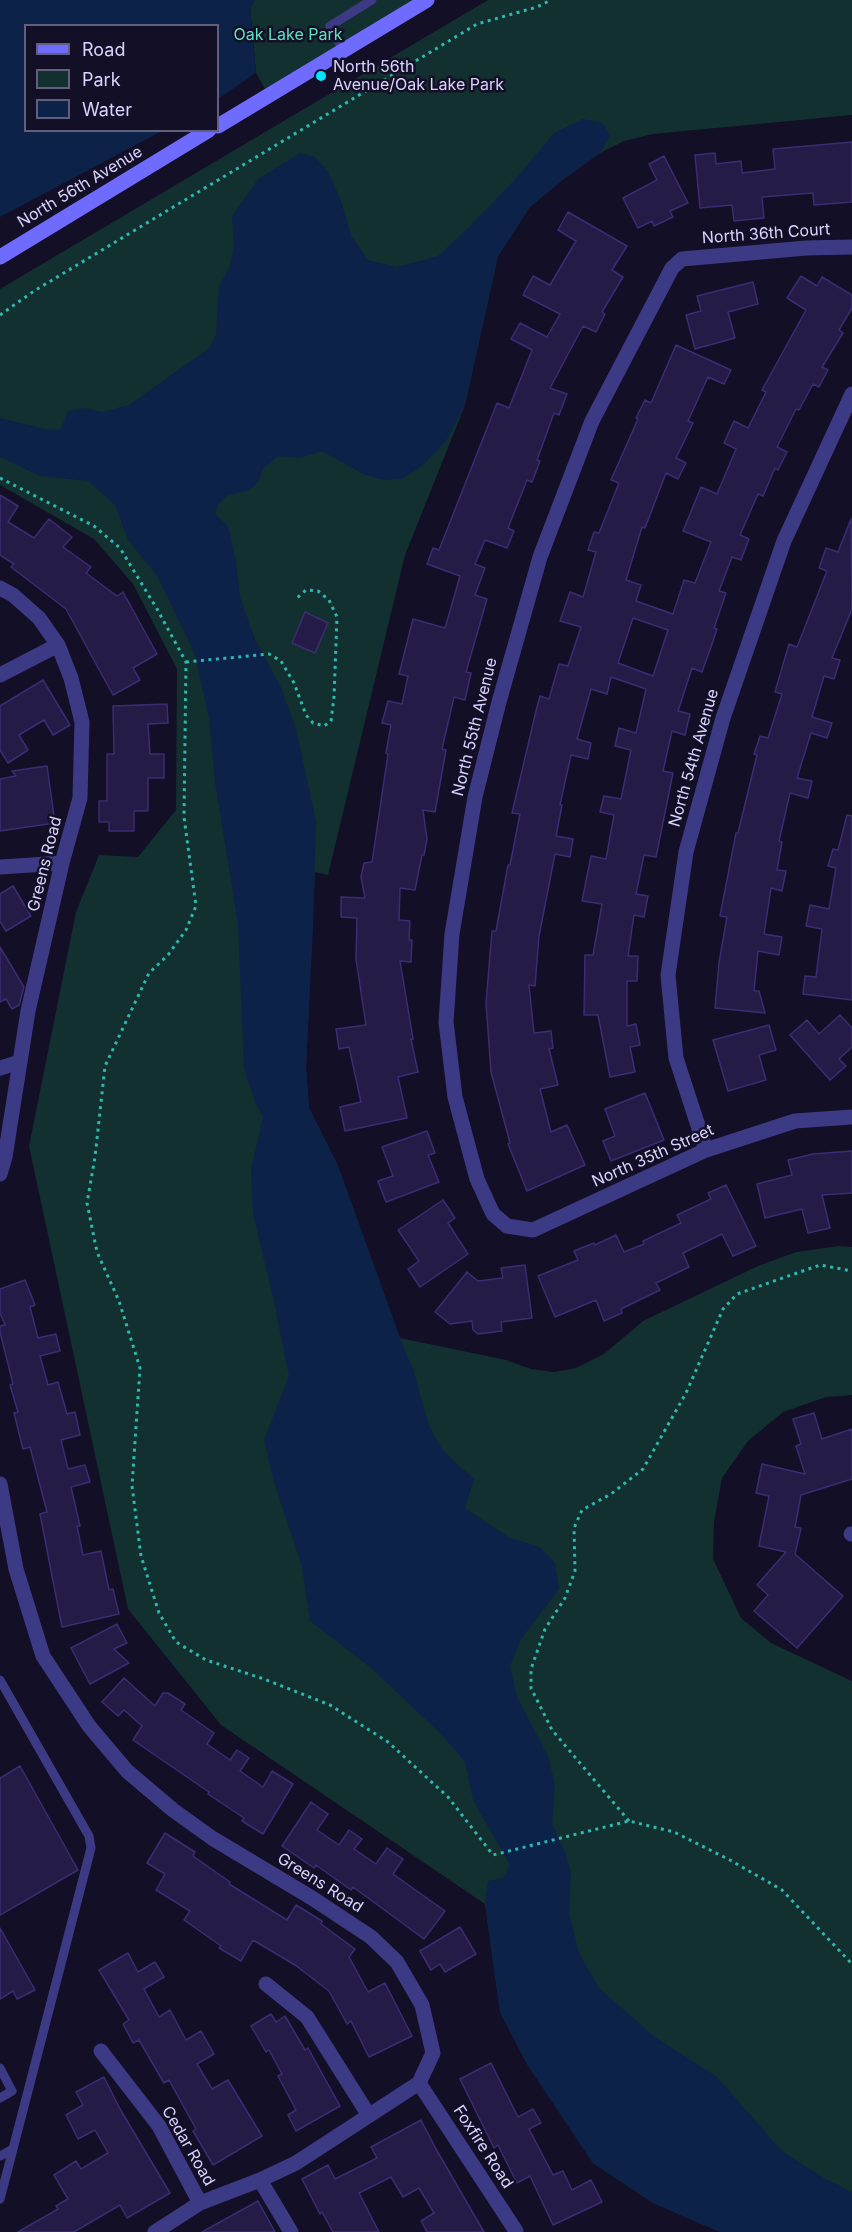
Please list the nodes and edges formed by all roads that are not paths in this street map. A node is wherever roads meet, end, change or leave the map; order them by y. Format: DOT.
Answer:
graph roads {
  1 [pos="372,0"];
  2 [pos="427,0"];
  3 [pos="343,50"];
  4 [pos="219,125"];
  5 [pos="206,132"];
  6 [pos="852,247"];
  7 [pos="0,257"];
  8 [pos="682,259"];
  9 [pos="852,394"];
  10 [pos="0,588"];
  11 [pos="58,645"];
  12 [pos="0,675"];
  13 [pos="62,862"];
  14 [pos="0,867"];
  15 [pos="20,1062"];
  16 [pos="0,1068"];
  17 [pos="852,1117"];
  18 [pos="706,1150"];
  19 [pos="0,1174"];
  20 [pos="507,1226"];
  21 [pos="0,1484"];
  22 [pos="0,1680"];
  23 [pos="266,1984"];
  24 [pos="101,2051"];
  25 [pos="0,2068"];
  26 [pos="419,2083"];
  27 [pos="12,2091"];
  28 [pos="27,2093"];
  29 [pos="0,2098"];
  30 [pos="368,2114"];
  31 [pos="13,2149"];
  32 [pos="0,2156"];
  33 [pos="260,2180"];
  34 [pos="0,2199"];
  35 [pos="200,2203"];
  36 [pos="516,2231"];
  37 [pos="155,2232"];
  38 [pos="291,2232"];
  1 -- 3 [label="lane"];
  2 -- 3 [label="street"];
  3 -- 4 [label="street"];
  5 -- 7 [label="street, North 56th Avenue"];
  6 -- 8 [label="street, North 36th Court"];
  8 -- 20 [label="street, North 55th Avenue"];
  9 -- 18 [label="street, North 54th Avenue"];
  10 -- 11 [label="street, Greens Road"];
  11 -- 12 [label="street"];
  11 -- 13 [label="street, Greens Road"];
  13 -- 14 [label="street"];
  13 -- 15 [label="street, Greens Road"];
  15 -- 16 [label="street"];
  15 -- 19 [label="street, Greens Road"];
  17 -- 18 [label="street, North 35th Street"];
  18 -- 20 [label="street, North 35th Street"];
  21 -- 26 [label="street, Greens Road"];
  22 -- 28 [label="lane"];
  23 -- 30 [label="street"];
  24 -- 35 [label="street, Cedar Road"];
  25 -- 27 [label="lane"];
  26 -- 30 [label="street"];
  26 -- 36 [label="street, Foxfire Road"];
  27 -- 28 [label="lane"];
  27 -- 29 [label="lane"];
  28 -- 31 [label="lane"];
  30 -- 33 [label="street"];
  31 -- 32 [label="lane"];
  31 -- 34 [label="lane"];
  33 -- 35 [label="street"];
  33 -- 38 [label="street"];
  35 -- 37 [label="street"];
}
